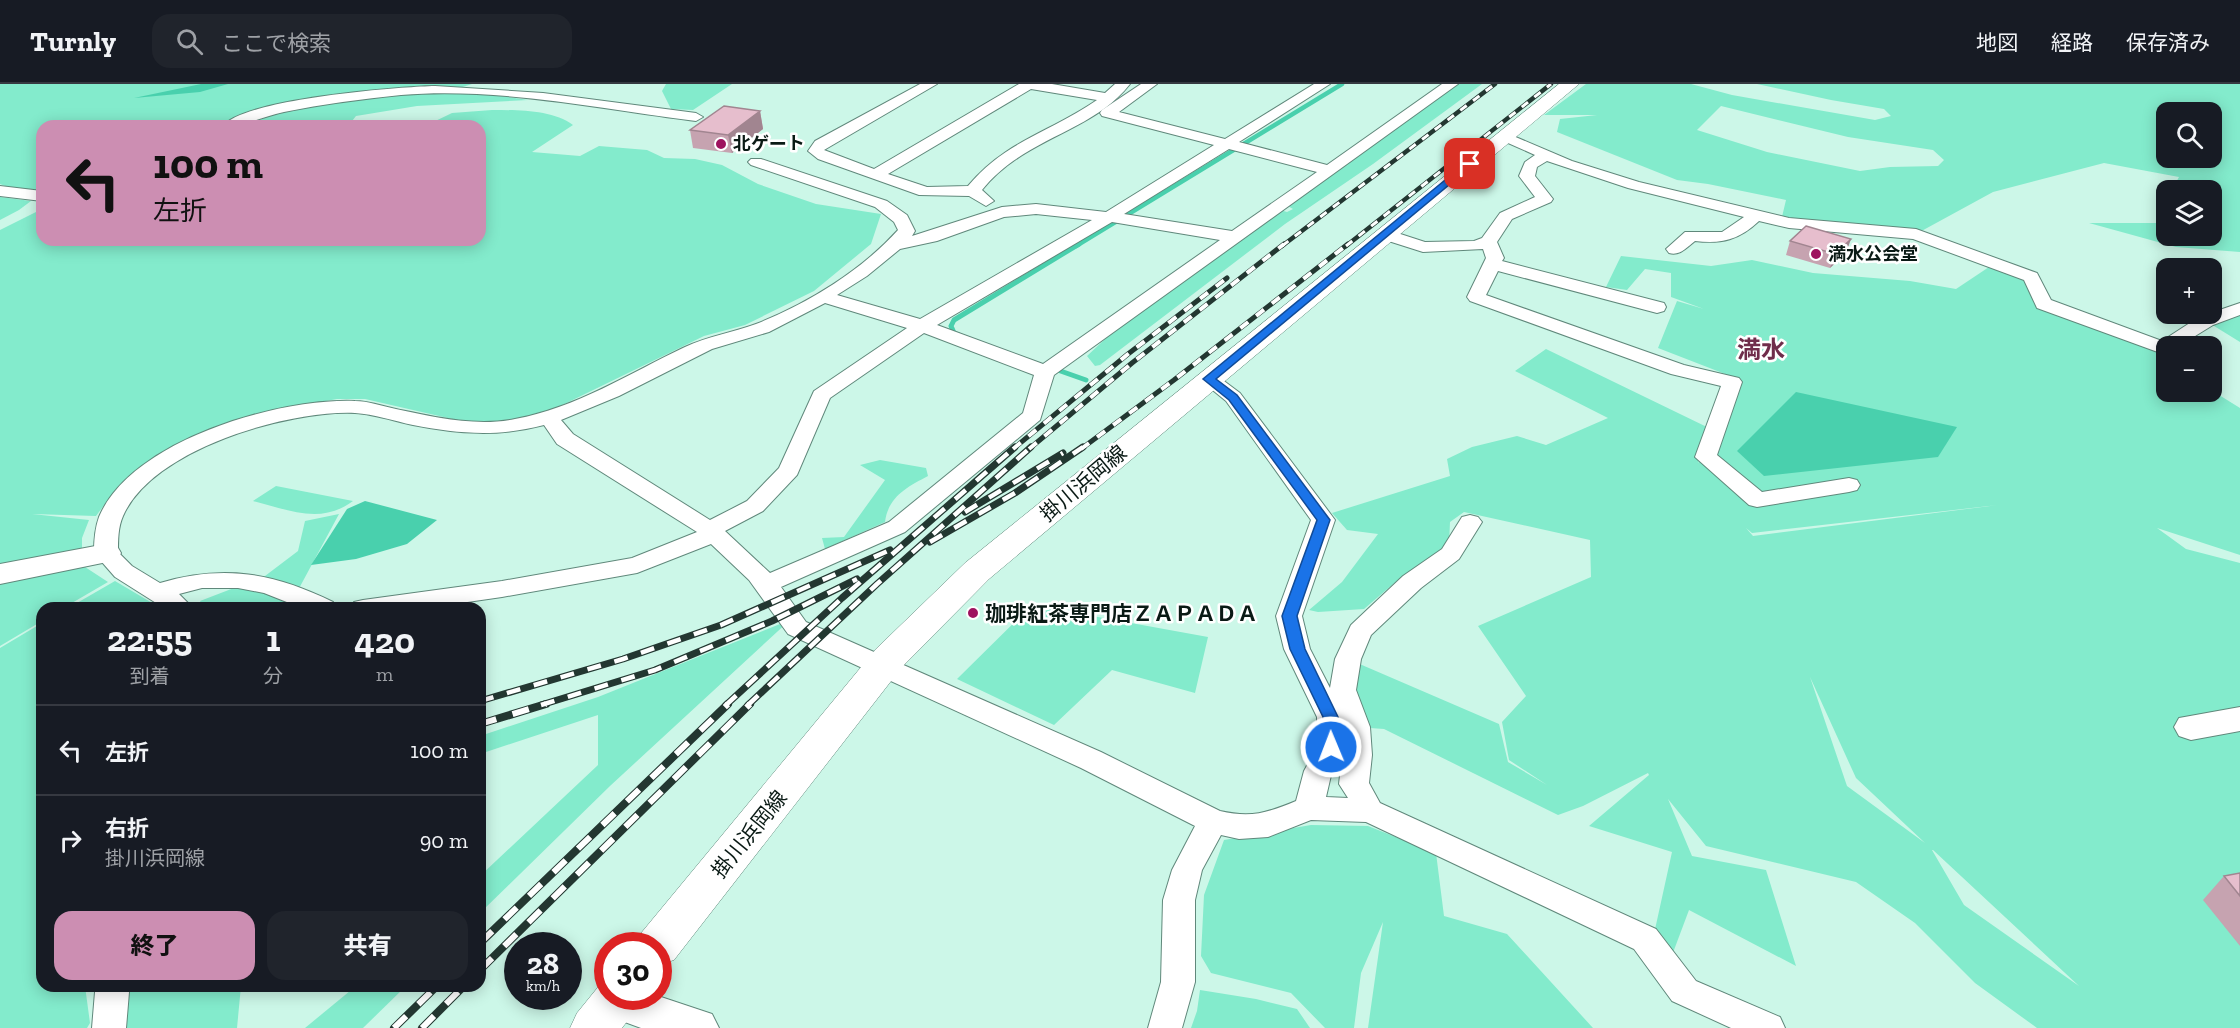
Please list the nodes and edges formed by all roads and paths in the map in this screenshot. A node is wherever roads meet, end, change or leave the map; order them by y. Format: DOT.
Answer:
graph roads {
  1 [pos="930,84"];
  2 [pos="1029,84"];
  3 [pos="1123,84"];
  4 [pos="1150,84"];
  5 [pos="1323,84"];
  6 [pos="1451,84"];
  7 [pos="1570,84"];
  8 [pos="1108,105"];
  9 [pos="696,117"];
  10 [pos="246,120"];
  11 [pos="1504,136"];
  12 [pos="1226,144"];
  13 [pos="1546,154"];
  14 [pos="756,162"];
  15 [pos="1329,170"];
  16 [pos="875,175"];
  17 [pos="0,191"];
  18 [pos="973,191"];
  19 [pos="36,195"];
  20 [pos="1002,212"];
  21 [pos="1756,215"];
  22 [pos="1109,217"];
  23 [pos="1385,234"];
  24 [pos="1235,237"];
  25 [pos="1488,242"];
  26 [pos="897,244"];
  27 [pos="1675,249"];
  28 [pos="1492,264"];
  29 [pos="823,297"];
  30 [pos="1657,307"];
  31 [pos="2240,309"];
  32 [pos="922,326"];
  33 [pos="2184,336"];
  34 [pos="2156,344"];
  35 [pos="1053,366"];
  36 [pos="1209,379"];
  37 [pos="548,417"];
  38 [pos="1848,485"];
  39 [pos="1470,522"];
  40 [pos="712,532"];
  41 [pos="106,553"];
  42 [pos="0,574"];
  43 [pos="766,584"];
  44 [pos="159,592"];
  45 [pos="173,602"];
  46 [pos="313,602"];
  47 [pos="407,602"];
  48 [pos="883,665"];
  49 [pos="2240,719"];
  50 [pos="2191,727"];
  51 [pos="1309,808"];
  52 [pos="1370,811"];
  53 [pos="1213,820"];
  54 [pos="669,932"];
  55 [pos="112,992"];
  56 [pos="618,1010"];
  57 [pos="110,1028"];
  58 [pos="697,1028"];
  59 [pos="1165,1028"];
  60 [pos="1768,1028"];
  1 -- 16 [label="street"];
  2 -- 8 [label="street"];
  2 -- 16 [label="street"];
  3 -- 8 [label="street"];
  4 -- 8 [label="street"];
  5 -- 12 [label="street"];
  6 -- 15 [label="street"];
  7 -- 11 [label="main road, 掛川浜岡線"];
  8 -- 12 [label="street"];
  8 -- 18 [label="street"];
  9 -- 10 [label="street"];
  11 -- 13 [label="street"];
  11 -- 23 [label="main road, 掛川浜岡線"];
  12 -- 15 [label="street"];
  12 -- 22 [label="street"];
  13 -- 21 [label="street"];
  13 -- 25 [label="street"];
  14 -- 26 [label="street"];
  15 -- 24 [label="street"];
  16 -- 18 [label="street"];
  17 -- 19 [label="street"];
  18 -- 20 [label="street"];
  20 -- 22 [label="street"];
  20 -- 26 [label="street"];
  21 -- 27 [label="street"];
  21 -- 34 [label="street"];
  22 -- 24 [label="street"];
  22 -- 32 [label="street"];
  23 -- 25 [label="street"];
  23 -- 36 [label="main road, 掛川浜岡線"];
  24 -- 35 [label="street"];
  25 -- 28 [label="street"];
  26 -- 29 [label="street"];
  28 -- 30 [label="street"];
  28 -- 38 [label="street"];
  29 -- 32 [label="street"];
  29 -- 37 [label="street"];
  31 -- 33 [label="street"];
  32 -- 35 [label="street"];
  32 -- 40 [label="street"];
  35 -- 43 [label="street"];
  36 -- 48 [label="main road, 掛川浜岡線"];
  36 -- 51 [label="street"];
  37 -- 40 [label="street"];
  37 -- 41 [label="street"];
  39 -- 52 [label="street"];
  40 -- 43 [label="street"];
  40 -- 47 [label="street"];
  41 -- 42 [label="street"];
  41 -- 44 [label="street"];
  43 -- 48 [label="street"];
  44 -- 45 [label="street"];
  44 -- 46 [label="street"];
  48 -- 53 [label="street"];
  48 -- 54 [label="main road, 掛川浜岡線"];
  49 -- 50 [label="street"];
  51 -- 52 [label="street"];
  51 -- 53 [label="street"];
  52 -- 60 [label="street"];
  53 -- 59 [label="street"];
  55 -- 57 [label="street"];
  56 -- 58 [label="street"];
}
